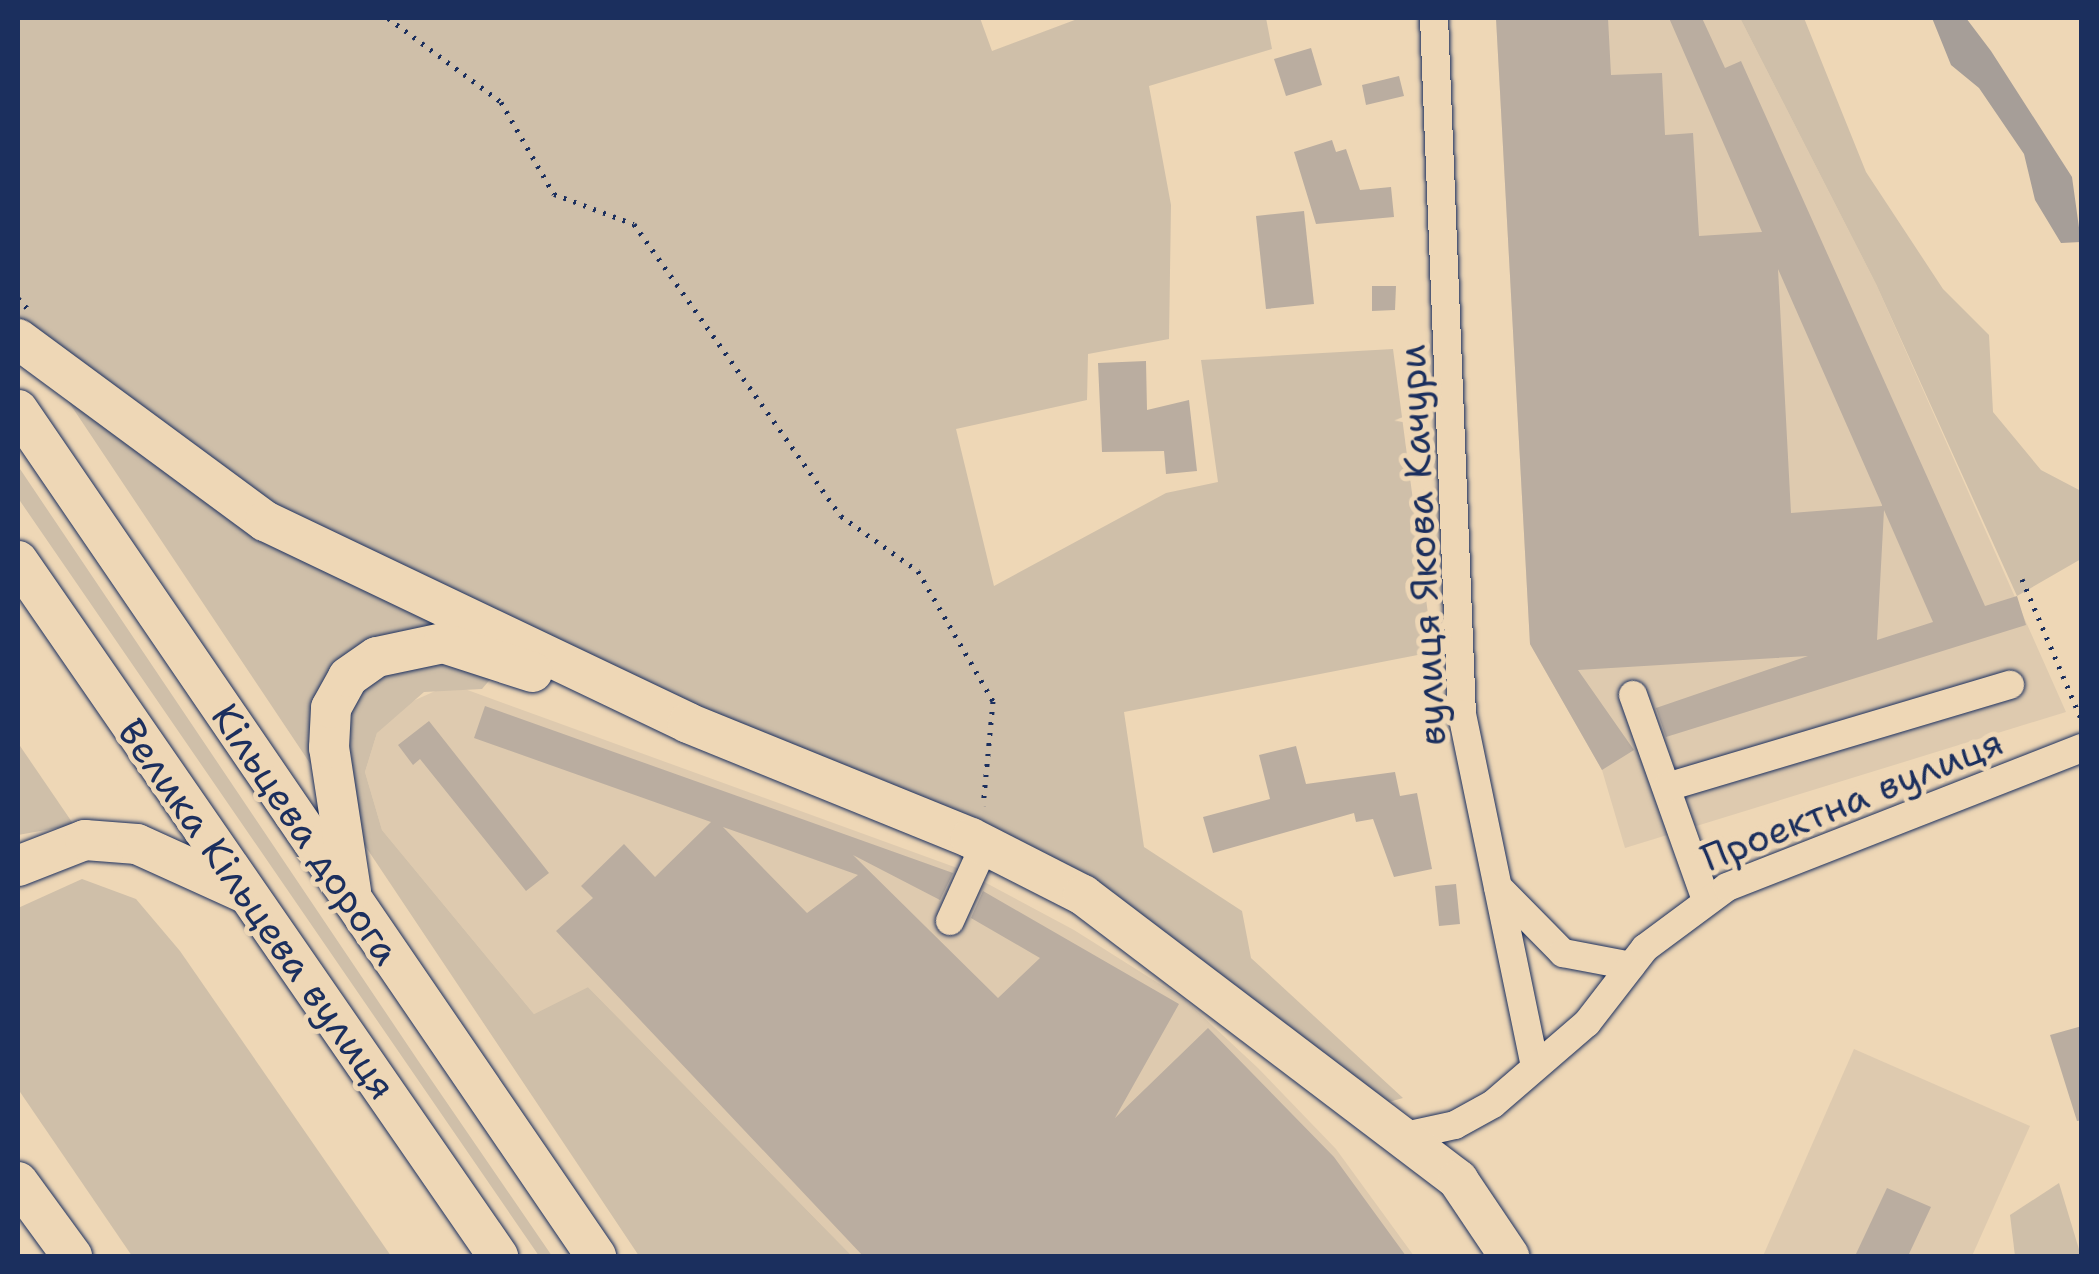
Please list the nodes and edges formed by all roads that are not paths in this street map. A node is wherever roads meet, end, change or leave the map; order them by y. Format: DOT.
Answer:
graph roads {
  1 [pos="1434,18"];
  2 [pos="18,339"];
  3 [pos="18,410"];
  4 [pos="18,561"];
  5 [pos="2010,685"];
  6 [pos="1633,695"];
  7 [pos="688,723"];
  8 [pos="2082,748"];
  9 [pos="1667,788"];
  10 [pos="978,841"];
  11 [pos="18,866"];
  12 [pos="1498,886"];
  13 [pos="249,895"];
  14 [pos="1706,900"];
  15 [pos="354,903"];
  16 [pos="950,921"];
  17 [pos="1631,966"];
  18 [pos="1534,1063"];
  19 [pos="1396,1138"];
  20 [pos="18,1182"];
  21 [pos="72,1256"];
  22 [pos="498,1256"];
  23 [pos="596,1256"];
  24 [pos="1508,1256"];
  1 -- 12 [label="street, вулиця Якова Качури"];
  2 -- 7 [label="highway"];
  3 -- 15 [label="highway, Кільцева дорога"];
  4 -- 13 [label="highway, Велика Кільцева вулиця"];
  5 -- 9 [label="street"];
  6 -- 9 [label="street"];
  7 -- 10 [label="highway"];
  7 -- 15 [label="highway"];
  8 -- 14 [label="street, Проектна вулиця"];
  9 -- 14 [label="street"];
  10 -- 16 [label="street"];
  10 -- 19 [label="highway"];
  11 -- 13 [label="highway"];
  12 -- 17 [label="street"];
  12 -- 18 [label="street, вулиця Якова Качури"];
  13 -- 22 [label="highway, Велика Кільцева вулиця"];
  14 -- 17 [label="street, Проектна вулиця"];
  15 -- 23 [label="highway, Кільцева дорога"];
  17 -- 18 [label="street, Проектна вулиця"];
  18 -- 19 [label="street, Проектна вулиця"];
  19 -- 24 [label="highway"];
  20 -- 21 [label="highway"];
}
